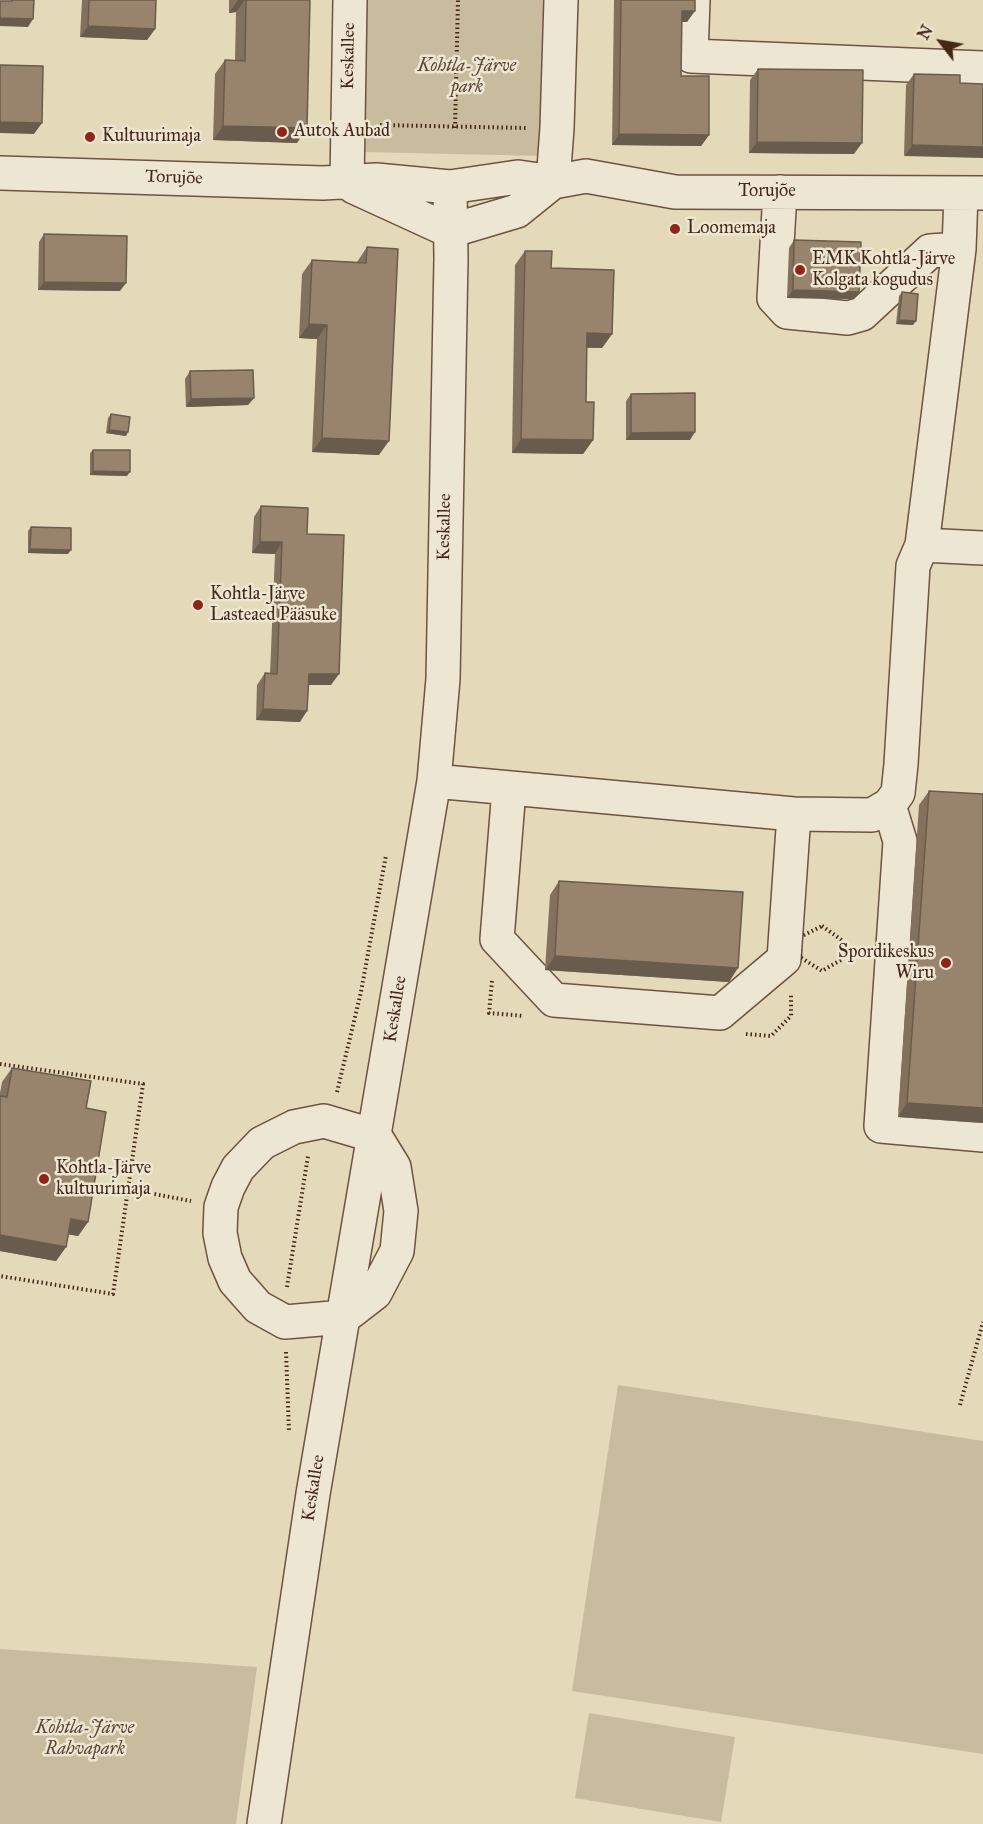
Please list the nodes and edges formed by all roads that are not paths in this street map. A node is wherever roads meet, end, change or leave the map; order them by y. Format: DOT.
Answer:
graph roads {
  1 [pos="350,0"];
  2 [pos="561,0"];
  3 [pos="693,0"];
  4 [pos="983,68"];
  5 [pos="0,173"];
  6 [pos="553,182"];
  7 [pos="347,183"];
  8 [pos="450,187"];
  9 [pos="780,192"];
  10 [pos="972,194"];
  11 [pos="450,231"];
  12 [pos="959,249"];
  13 [pos="922,545"];
  14 [pos="983,548"];
  15 [pos="434,781"];
  16 [pos="509,789"];
  17 [pos="889,805"];
  18 [pos="794,814"];
  19 [pos="983,1135"];
  20 [pos="375,1136"];
  21 [pos="344,1317"];
  22 [pos="264,1824"];
  1 -- 7 [label="street, Keskallee"];
  2 -- 6 [label="street"];
  3 -- 4 [label="street"];
  5 -- 7 [label="street, Torujõe"];
  6 -- 8 [label="street, Torujõe"];
  6 -- 9 [label="street, Torujõe"];
  6 -- 11 [label="street, Torujõe"];
  7 -- 8 [label="street, Torujõe"];
  7 -- 11 [label="street, Torujõe"];
  8 -- 11 [label="street, Keskallee"];
  9 -- 10 [label="street, Torujõe"];
  9 -- 12 [label="street"];
  10 -- 12 [label="street"];
  11 -- 15 [label="street, Keskallee"];
  12 -- 13 [label="street"];
  13 -- 14 [label="street"];
  13 -- 17 [label="street"];
  15 -- 16 [label="street"];
  15 -- 20 [label="street, Keskallee"];
  16 -- 18 [label="street"];
  16 -- 18 [label="street"];
  17 -- 18 [label="street"];
  17 -- 19 [label="street"];
  20 -- 21 [label="street, Keskallee"];
  20 -- 21 [label="street"];
  21 -- 22 [label="street, Keskallee"];
}
